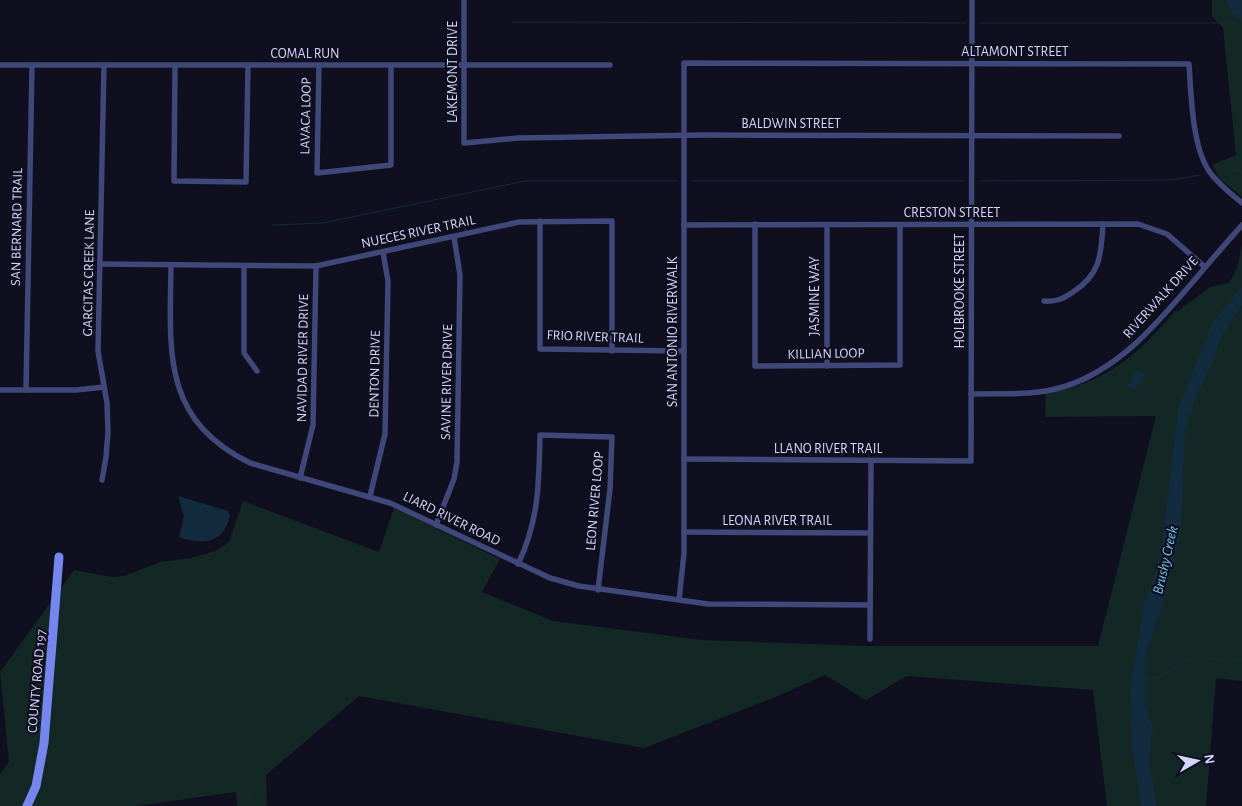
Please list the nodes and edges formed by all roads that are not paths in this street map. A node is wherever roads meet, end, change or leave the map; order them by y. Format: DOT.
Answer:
graph roads {
  1 [pos="464,0"];
  2 [pos="972,0"];
  3 [pos="684,63"];
  4 [pos="972,64"];
  5 [pos="0,65"];
  6 [pos="32,65"];
  7 [pos="104,65"];
  8 [pos="248,65"];
  9 [pos="319,65"];
  10 [pos="464,65"];
  11 [pos="610,65"];
  12 [pos="175,66"];
  13 [pos="391,66"];
  14 [pos="684,135"];
  15 [pos="972,136"];
  16 [pos="1119,136"];
  17 [pos="464,144"];
  18 [pos="1242,203"];
  19 [pos="540,221"];
  20 [pos="755,224"];
  21 [pos="972,224"];
  22 [pos="1103,224"];
  23 [pos="684,225"];
  24 [pos="900,225"];
  25 [pos="1242,225"];
  26 [pos="827,226"];
  27 [pos="454,237"];
  28 [pos="383,252"];
  29 [pos="100,264"];
  30 [pos="171,266"];
  31 [pos="316,266"];
  32 [pos="244,267"];
  33 [pos="1205,267"];
  34 [pos="1044,301"];
  35 [pos="612,351"];
  36 [pos="684,351"];
  37 [pos="827,366"];
  38 [pos="257,371"];
  39 [pos="104,387"];
  40 [pos="0,390"];
  41 [pos="26,390"];
  42 [pos="971,394"];
  43 [pos="684,459"];
  44 [pos="871,461"];
  45 [pos="971,461"];
  46 [pos="300,478"];
  47 [pos="102,480"];
  48 [pos="370,496"];
  49 [pos="436,525"];
  50 [pos="684,532"];
  51 [pos="870,533"];
  52 [pos="59,557"];
  53 [pos="518,564"];
  54 [pos="598,590"];
  55 [pos="678,600"];
  56 [pos="870,605"];
  57 [pos="870,639"];
  58 [pos="27,806"];
  1 -- 10 [label="street, LAKEMONT DRIVE"];
  2 -- 4 [label="street, HOLBROOKE STREET"];
  3 -- 4 [label="street, ALTAMONT STREET"];
  3 -- 14 [label="street, SAN ANTONIO RIVERWALK"];
  4 -- 15 [label="street, HOLBROOKE STREET"];
  4 -- 18 [label="street, ALTAMONT STREET"];
  5 -- 6 [label="street, COMAL RUN"];
  6 -- 7 [label="street, COMAL RUN"];
  6 -- 41 [label="street, SAN BERNARD TRAIL"];
  7 -- 12 [label="street, COMAL RUN"];
  7 -- 29 [label="street, GARCITAS CREEK LANE"];
  8 -- 9 [label="street, COMAL RUN"];
  8 -- 12 [label="street, COMAL RUN"];
  8 -- 12 [label="street"];
  9 -- 13 [label="street, COMAL RUN"];
  9 -- 13 [label="street, LAVACA LOOP"];
  10 -- 11 [label="street, COMAL RUN"];
  10 -- 13 [label="street, COMAL RUN"];
  10 -- 17 [label="street, LAKEMONT DRIVE"];
  14 -- 15 [label="street, BALDWIN STREET"];
  14 -- 17 [label="street, BALDWIN STREET"];
  14 -- 23 [label="street, SAN ANTONIO RIVERWALK"];
  15 -- 16 [label="street, BALDWIN STREET"];
  15 -- 21 [label="street, HOLBROOKE STREET"];
  19 -- 27 [label="street, NUECES RIVER TRAIL"];
  19 -- 35 [label="street, FRIO RIVER TRAIL"];
  19 -- 35 [label="street, NUECES RIVER TRAIL"];
  20 -- 23 [label="street, CRESTON STREET"];
  20 -- 26 [label="street, CRESTON STREET"];
  20 -- 37 [label="street, KILLIAN LOOP"];
  21 -- 22 [label="street, CRESTON STREET"];
  21 -- 24 [label="street, CRESTON STREET"];
  21 -- 42 [label="street, HOLBROOKE STREET"];
  22 -- 33 [label="street, CRESTON STREET"];
  22 -- 34 [label="street"];
  23 -- 36 [label="street, SAN ANTONIO RIVERWALK"];
  24 -- 26 [label="street, CRESTON STREET"];
  24 -- 37 [label="street, KILLIAN LOOP"];
  25 -- 33 [label="street, RIVERWALK DRIVE"];
  26 -- 37 [label="street, JASMINE WAY"];
  27 -- 28 [label="street, NUECES RIVER TRAIL"];
  27 -- 49 [label="street, SAVINE RIVER DRIVE"];
  28 -- 31 [label="street, NUECES RIVER TRAIL"];
  28 -- 48 [label="street, DENTON DRIVE"];
  29 -- 30 [label="street, NUECES RIVER TRAIL"];
  29 -- 39 [label="street, GARCITAS CREEK LANE"];
  30 -- 32 [label="street, NUECES RIVER TRAIL"];
  30 -- 46 [label="street, LIARD RIVER ROAD"];
  31 -- 32 [label="street, NUECES RIVER TRAIL"];
  31 -- 46 [label="street, NAVIDAD RIVER DRIVE"];
  32 -- 38 [label="street"];
  33 -- 42 [label="street, RIVERWALK DRIVE"];
  35 -- 36 [label="street, FRIO RIVER TRAIL"];
  36 -- 43 [label="street, SAN ANTONIO RIVERWALK"];
  39 -- 41 [label="street"];
  39 -- 47 [label="street, GARCITAS CREEK LANE"];
  40 -- 41 [label="street"];
  42 -- 45 [label="street, HOLBROOKE STREET"];
  43 -- 44 [label="street, LLANO RIVER TRAIL"];
  43 -- 50 [label="street, SAN ANTONIO RIVERWALK"];
  44 -- 45 [label="street, LLANO RIVER TRAIL"];
  44 -- 51 [label="street"];
  46 -- 48 [label="street, LIARD RIVER ROAD"];
  48 -- 49 [label="street, LIARD RIVER ROAD"];
  49 -- 53 [label="street, LIARD RIVER ROAD"];
  50 -- 51 [label="street, LEONA RIVER TRAIL"];
  50 -- 55 [label="street, SAN ANTONIO RIVERWALK"];
  51 -- 56 [label="street"];
  52 -- 58 [label="street, COUNTY ROAD 197"];
  53 -- 54 [label="street, LIARD RIVER ROAD"];
  53 -- 54 [label="street, LEON RIVER LOOP"];
  54 -- 55 [label="street, LIARD RIVER ROAD"];
  55 -- 56 [label="street, LIARD RIVER ROAD"];
  56 -- 57 [label="street"];
}
